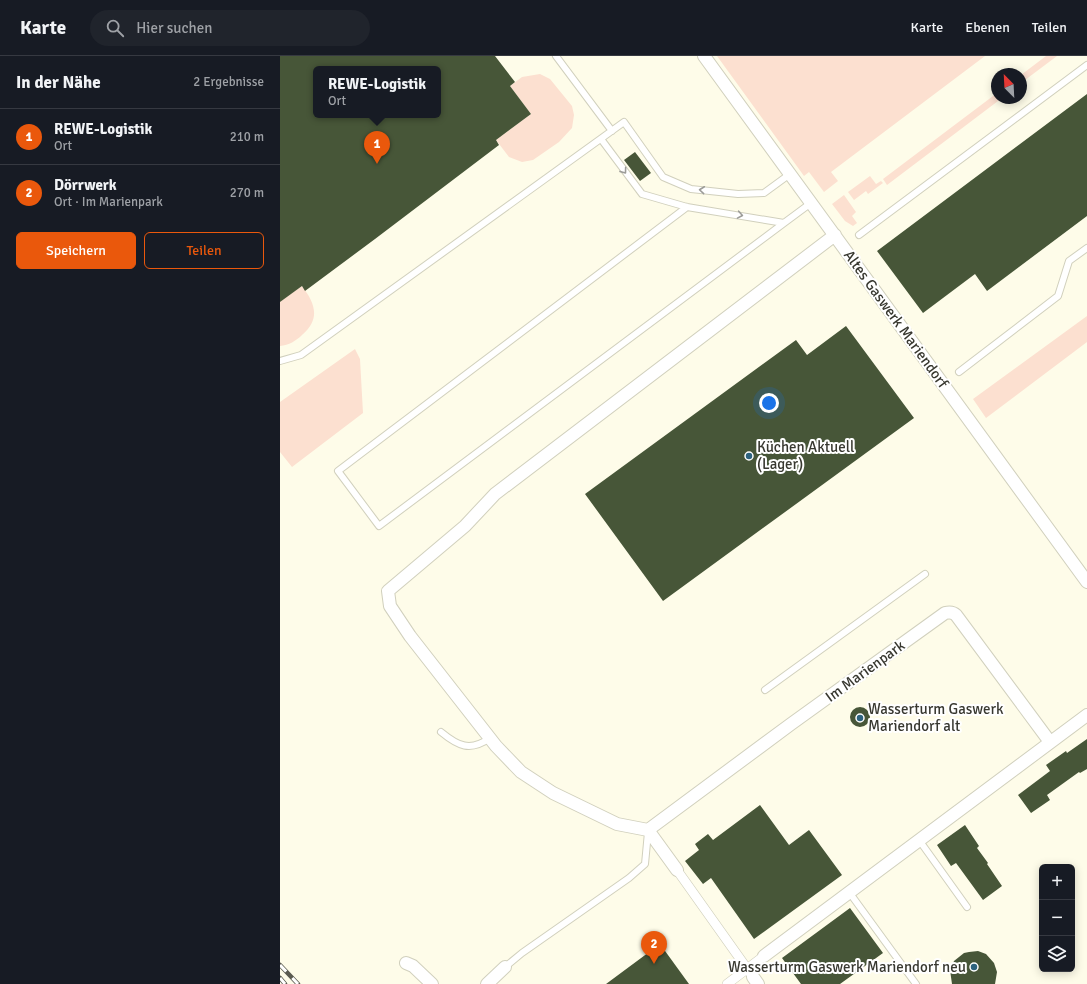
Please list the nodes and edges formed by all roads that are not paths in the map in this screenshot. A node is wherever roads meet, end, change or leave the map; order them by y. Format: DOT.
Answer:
graph roads {
  1 [pos="556,56"];
  2 [pos="704,56"];
  3 [pos="1087,65"];
  4 [pos="612,131"];
  5 [pos="601,139"];
  6 [pos="790,174"];
  7 [pos="811,203"];
  8 [pos="687,207"];
  9 [pos="784,223"];
  10 [pos="835,235"];
  11 [pos="859,236"];
  12 [pos="1087,248"];
  13 [pos="280,361"];
  14 [pos="959,372"];
  15 [pos="926,574"];
  16 [pos="1087,582"];
  17 [pos="766,690"];
  18 [pos="1087,715"];
  19 [pos="441,732"];
  20 [pos="490,738"];
  21 [pos="1050,742"];
  22 [pos="648,830"];
  23 [pos="919,840"];
  24 [pos="677,870"];
  25 [pos="849,892"];
  26 [pos="967,907"];
  27 [pos="764,956"];
  28 [pos="406,963"];
  29 [pos="505,967"];
  30 [pos="753,977"];
  31 [pos="432,984"];
  32 [pos="487,984"];
  33 [pos="727,984"];
  34 [pos="916,984"];
  1 -- 4 [label="lane"];
  2 -- 6 [label="street, Altes Gaswerk Mariendorf"];
  3 -- 11 [label="lane"];
  4 -- 5 [label="lane"];
  6 -- 4 [label="lane, one-way"];
  5 -- 8 [label="lane, one-way"];
  5 -- 13 [label="lane"];
  6 -- 7 [label="street, Altes Gaswerk Mariendorf"];
  7 -- 9 [label="lane"];
  7 -- 10 [label="street, Altes Gaswerk Mariendorf"];
  8 -- 9 [label="lane, one-way"];
  8 -- 9 [label="lane"];
  10 -- 16 [label="street, Altes Gaswerk Mariendorf"];
  10 -- 20 [label="street"];
  12 -- 14 [label="lane"];
  15 -- 17 [label="lane"];
  18 -- 21 [label="street"];
  19 -- 20 [label="lane"];
  20 -- 22 [label="street"];
  21 -- 22 [label="street, Im Marienpark"];
  21 -- 23 [label="street"];
  22 -- 24 [label="street"];
  22 -- 29 [label="lane"];
  23 -- 25 [label="street"];
  23 -- 26 [label="lane"];
  24 -- 30 [label="street"];
  25 -- 27 [label="street"];
  25 -- 34 [label="lane"];
  27 -- 30 [label="street"];
  28 -- 31 [label="street"];
  29 -- 32 [label="street"];
  30 -- 33 [label="street"];
}
